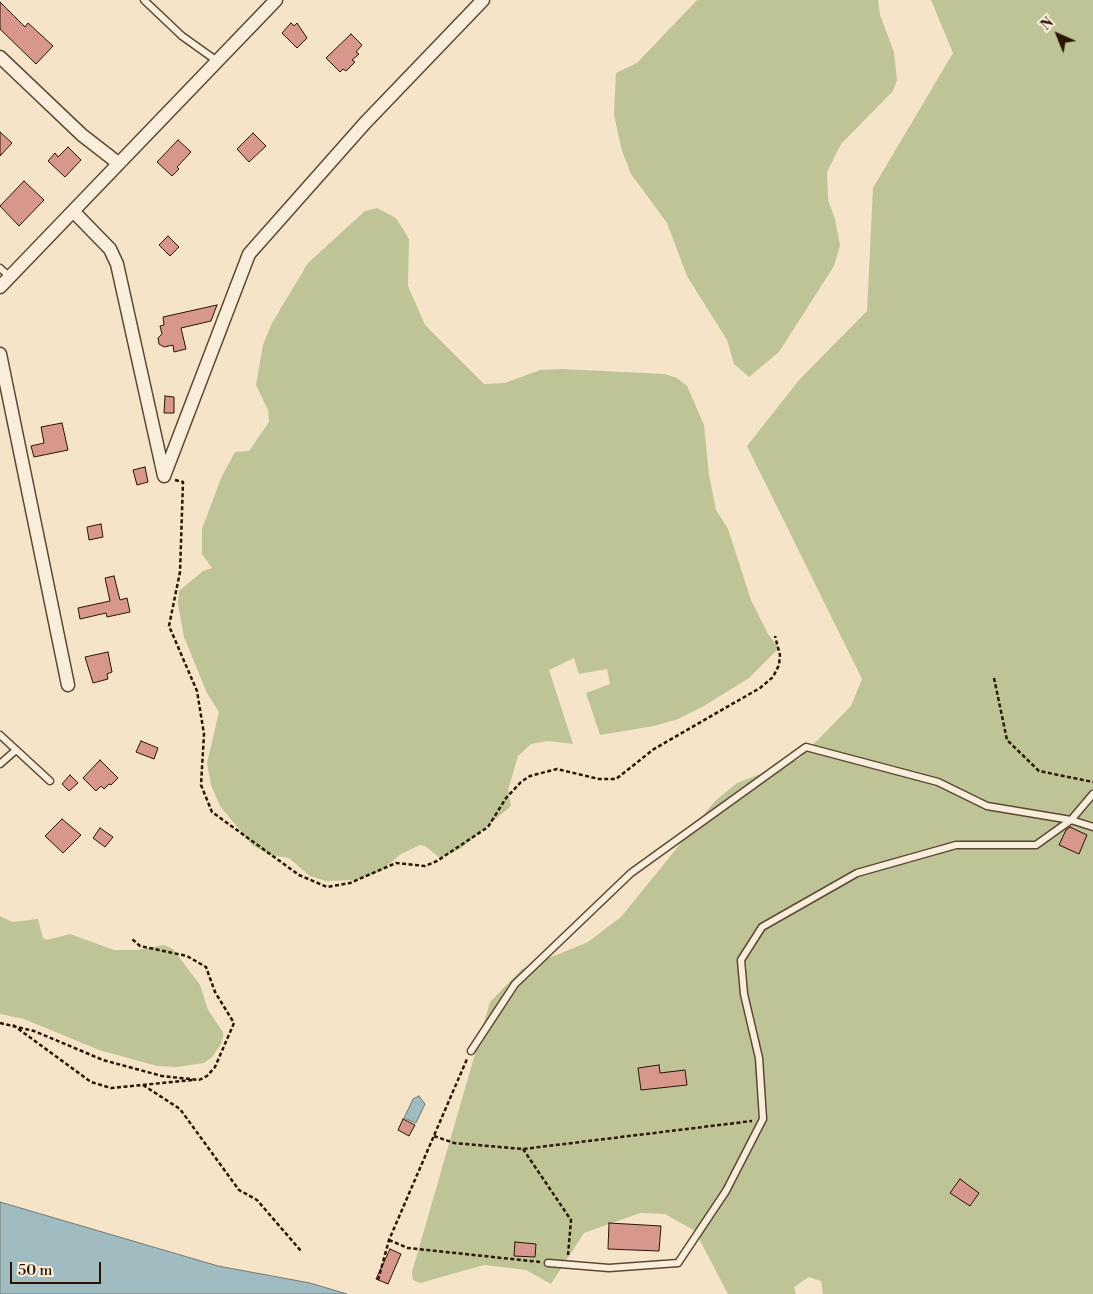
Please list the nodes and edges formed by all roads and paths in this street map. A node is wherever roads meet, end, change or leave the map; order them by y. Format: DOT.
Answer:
graph roads {
  1 [pos="144,0"];
  2 [pos="276,0"];
  3 [pos="483,0"];
  4 [pos="0,57"];
  5 [pos="217,61"];
  6 [pos="118,163"];
  7 [pos="73,211"];
  8 [pos="5,272"];
  9 [pos="0,287"];
  10 [pos="0,354"];
  11 [pos="164,476"];
  12 [pos="776,636"];
  13 [pos="994,678"];
  14 [pos="68,685"];
  15 [pos="0,735"];
  16 [pos="16,750"];
  17 [pos="0,764"];
  18 [pos="50,781"];
  19 [pos="1093,782"];
  20 [pos="1093,794"];
  21 [pos="1071,820"];
  22 [pos="1093,828"];
  23 [pos="131,938"];
  24 [pos="0,1023"];
  25 [pos="12,1025"];
  26 [pos="471,1051"];
  27 [pos="199,1080"];
  28 [pos="142,1085"];
  29 [pos="763,1119"];
  30 [pos="434,1136"];
  31 [pos="523,1149"];
  32 [pos="389,1240"];
  33 [pos="301,1251"];
  34 [pos="548,1263"];
  35 [pos="567,1265"];
  36 [pos="378,1280"];
  1 -- 5 [label="lane"];
  2 -- 5 [label="street"];
  3 -- 11 [label="street"];
  4 -- 6 [label="street"];
  5 -- 6 [label="street"];
  6 -- 7 [label="street"];
  7 -- 8 [label="street"];
  7 -- 11 [label="street"];
  8 -- 9 [label="street"];
  10 -- 14 [label="street"];
  11 -- 12 [label="path"];
  13 -- 19 [label="path"];
  15 -- 16 [label="lane"];
  16 -- 17 [label="lane"];
  16 -- 18 [label="lane"];
  20 -- 21 [label="lane"];
  21 -- 22 [label="lane"];
  21 -- 26 [label="lane"];
  21 -- 29 [label="lane"];
  23 -- 27 [label="path"];
  24 -- 25 [label="path"];
  25 -- 27 [label="path"];
  25 -- 28 [label="path"];
  26 -- 30 [label="path"];
  27 -- 28 [label="path"];
  28 -- 33 [label="path"];
  29 -- 31 [label="path"];
  29 -- 35 [label="lane"];
  30 -- 31 [label="path"];
  30 -- 32 [label="path"];
  31 -- 35 [label="path"];
  32 -- 34 [label="path"];
  32 -- 36 [label="path"];
  34 -- 35 [label="lane"];
}
